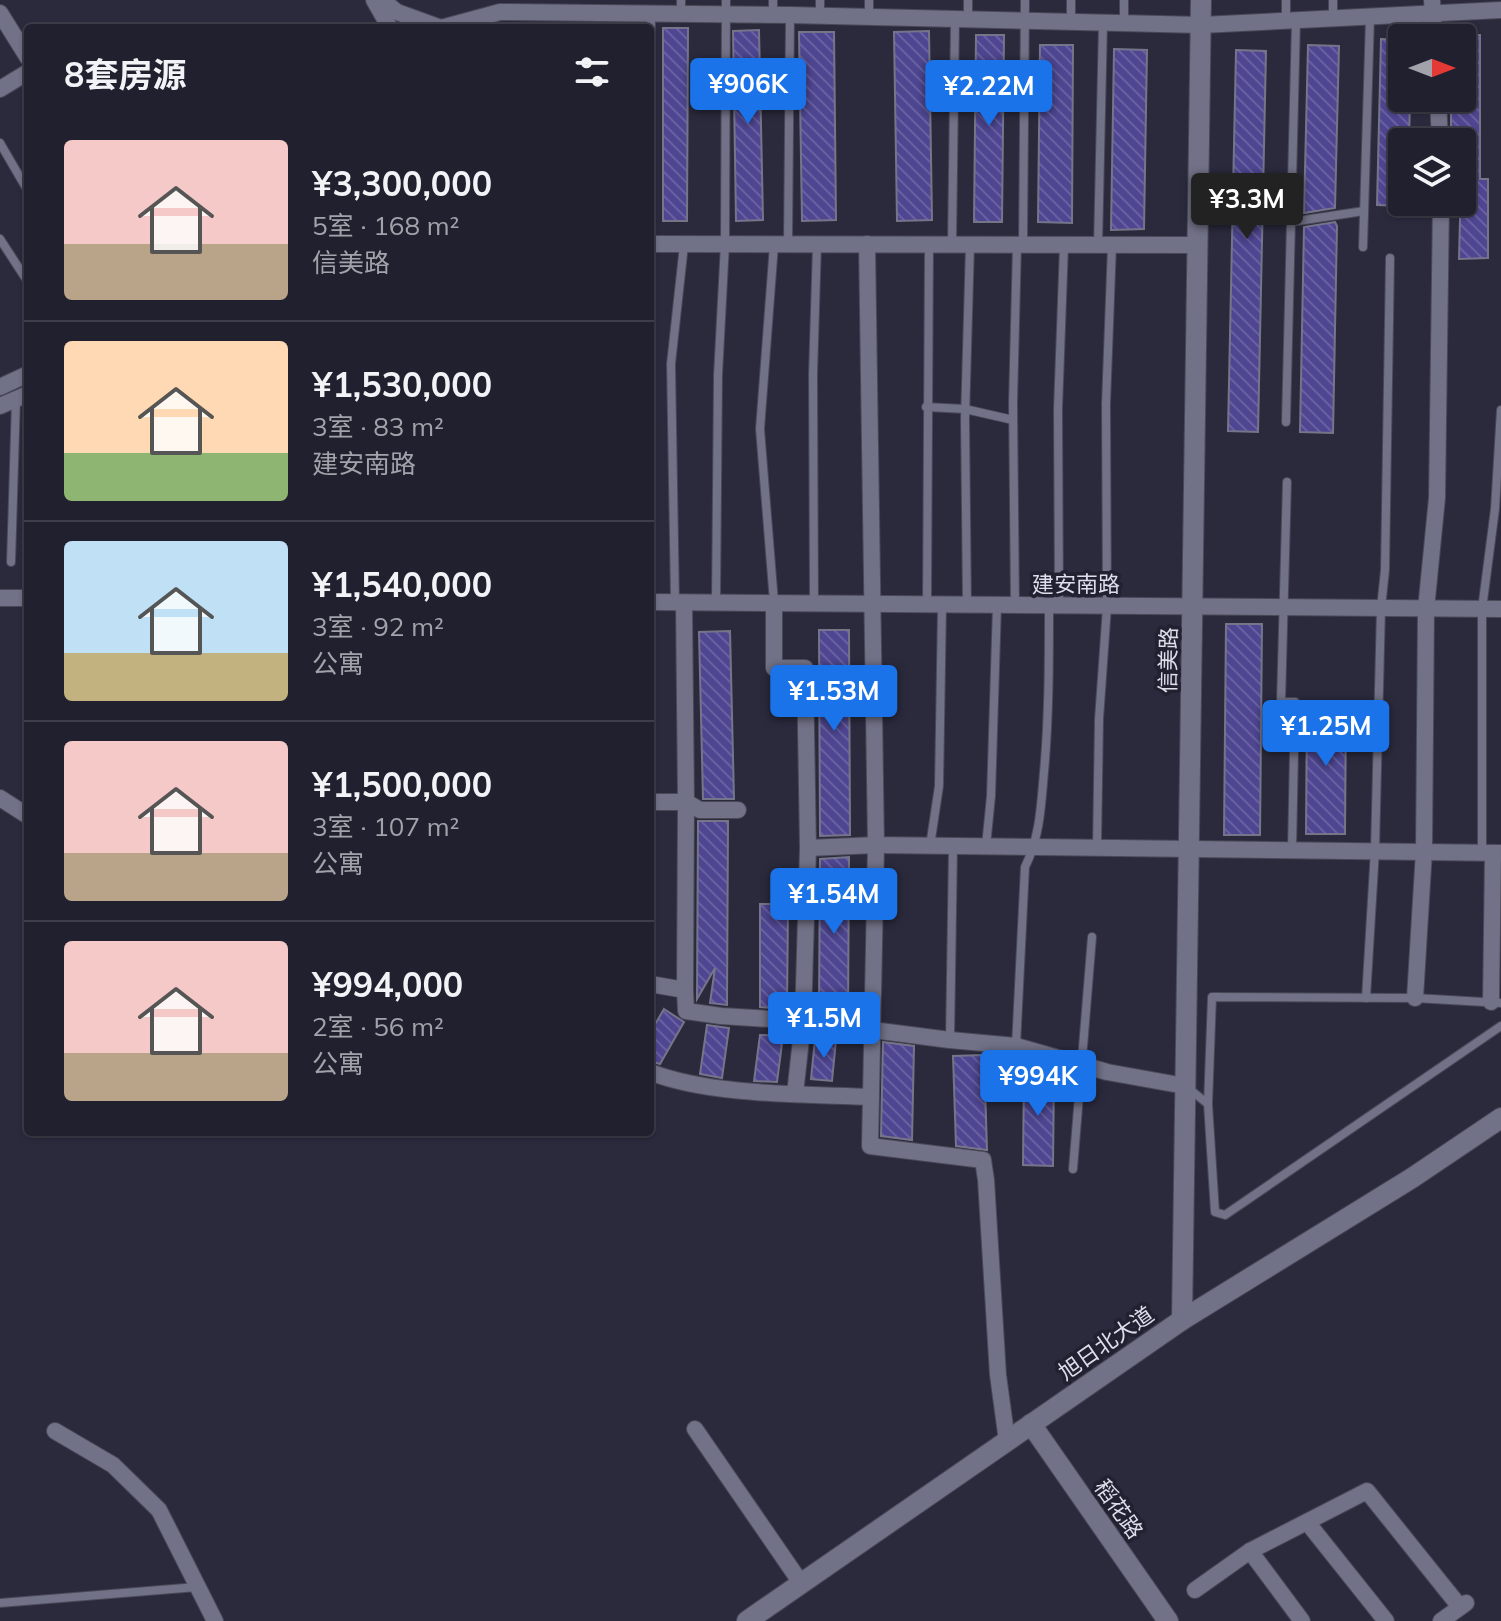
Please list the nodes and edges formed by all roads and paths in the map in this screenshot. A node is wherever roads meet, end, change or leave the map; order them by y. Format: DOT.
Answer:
graph roads {
  1 [pos="374,0"];
  2 [pos="382,0"];
  3 [pos="915,0"];
  4 [pos="968,0"];
  5 [pos="1025,0"];
  6 [pos="1071,0"];
  7 [pos="1124,0"];
  8 [pos="1201,0"];
  9 [pos="1286,0"];
  10 [pos="1333,0"];
  11 [pos="616,7"];
  12 [pos="681,7"];
  13 [pos="726,7"];
  14 [pos="773,7"];
  15 [pos="1432,7"];
  16 [pos="1492,7"];
  17 [pos="820,8"];
  18 [pos="869,8"];
  19 [pos="1380,11"];
  20 [pos="0,13"];
  21 [pos="651,14"];
  22 [pos="790,15"];
  23 [pos="914,18"];
  24 [pos="1333,18"];
  25 [pos="962,19"];
  26 [pos="1291,20"];
  27 [pos="1025,21"];
  28 [pos="1071,22"];
  29 [pos="1103,22"];
  30 [pos="1124,23"];
  31 [pos="388,24"];
  32 [pos="430,24"];
  33 [pos="456,24"];
  34 [pos="651,24"];
  35 [pos="1201,25"];
  36 [pos="24,52"];
  37 [pos="24,74"];
  38 [pos="0,89"];
  39 [pos="0,143"];
  40 [pos="24,184"];
  41 [pos="1364,211"];
  42 [pos="1441,216"];
  43 [pos="1291,222"];
  44 [pos="0,239"];
  45 [pos="654,244"];
  46 [pos="684,244"];
  47 [pos="725,244"];
  48 [pos="781,244"];
  49 [pos="817,244"];
  50 [pos="867,244"];
  51 [pos="929,244"];
  52 [pos="952,244"];
  53 [pos="970,245"];
  54 [pos="1020,245"];
  55 [pos="1064,245"];
  56 [pos="1105,245"];
  57 [pos="1198,245"];
  58 [pos="1363,247"];
  59 [pos="1390,258"];
  60 [pos="24,276"];
  61 [pos="24,376"];
  62 [pos="0,387"];
  63 [pos="15,400"];
  64 [pos="926,407"];
  65 [pos="965,409"];
  66 [pos="1501,410"];
  67 [pos="1013,420"];
  68 [pos="1286,422"];
  69 [pos="1287,482"];
  70 [pos="11,562"];
  71 [pos="0,598"];
  72 [pos="24,598"];
  73 [pos="654,602"];
  74 [pos="680,603"];
  75 [pos="716,603"];
  76 [pos="774,604"];
  77 [pos="814,604"];
  78 [pos="871,605"];
  79 [pos="934,606"];
  80 [pos="967,606"];
  81 [pos="997,606"];
  82 [pos="1015,606"];
  83 [pos="1054,606"];
  84 [pos="1107,607"];
  85 [pos="1193,607"];
  86 [pos="1283,608"];
  87 [pos="1381,608"];
  88 [pos="1426,609"];
  89 [pos="1482,609"];
  90 [pos="1501,609"];
  91 [pos="0,798"];
  92 [pos="654,802"];
  93 [pos="686,802"];
  94 [pos="738,810"];
  95 [pos="24,813"];
  96 [pos="876,845"];
  97 [pos="930,846"];
  98 [pos="953,846"];
  99 [pos="986,846"];
  100 [pos="1035,846"];
  101 [pos="1097,847"];
  102 [pos="1189,847"];
  103 [pos="808,848"];
  104 [pos="1292,849"];
  105 [pos="1375,850"];
  106 [pos="1424,851"];
  107 [pos="1492,852"];
  108 [pos="1092,937"];
  109 [pos="654,985"];
  110 [pos="685,990"];
  111 [pos="1366,998"];
  112 [pos="1415,998"];
  113 [pos="1496,1002"];
  114 [pos="803,1021"];
  115 [pos="1501,1026"];
  116 [pos="872,1029"];
  117 [pos="950,1040"];
  118 [pos="1016,1046"];
  119 [pos="1082,1065"];
  120 [pos="654,1074"];
  121 [pos="1185,1086"];
  122 [pos="795,1094"];
  123 [pos="871,1097"];
  124 [pos="1208,1104"];
  125 [pos="1501,1118"];
  126 [pos="1073,1169"];
  127 [pos="1182,1320"];
  128 [pos="1031,1424"];
  129 [pos="695,1429"];
  130 [pos="55,1431"];
  131 [pos="1007,1441"];
  132 [pos="1307,1522"];
  133 [pos="1250,1551"];
  134 [pos="801,1583"];
  135 [pos="197,1586"];
  136 [pos="1195,1590"];
  137 [pos="0,1603"];
  138 [pos="215,1621"];
  139 [pos="747,1621"];
  140 [pos="1168,1621"];
  141 [pos="1302,1621"];
  142 [pos="1386,1621"];
  143 [pos="1441,1621"];
  1 -- 31 [label="street"];
  2 -- 32 [label="street"];
  3 -- 23 [label="street"];
  4 -- 25 [label="lane"];
  5 -- 27 [label="lane"];
  6 -- 28 [label="lane"];
  7 -- 30 [label="lane"];
  8 -- 35 [label="street, 信美路"];
  9 -- 26 [label="lane"];
  10 -- 24 [label="lane"];
  11 -- 21 [label="street"];
  11 -- 33 [label="street"];
  12 -- 13 [label="street"];
  12 -- 21 [label="street"];
  13 -- 14 [label="street"];
  13 -- 47 [label="lane"];
  14 -- 22 [label="street"];
  15 -- 16 [label="street"];
  15 -- 19 [label="street"];
  17 -- 18 [label="street"];
  17 -- 22 [label="street"];
  18 -- 23 [label="street"];
  19 -- 24 [label="street"];
  19 -- 41 [label="lane"];
  20 -- 36 [label="street"];
  21 -- 34 [label="lane"];
  22 -- 48 [label="lane"];
  23 -- 25 [label="street"];
  24 -- 26 [label="street"];
  25 -- 27 [label="street"];
  25 -- 52 [label="lane"];
  26 -- 35 [label="street"];
  26 -- 43 [label="lane"];
  27 -- 28 [label="street"];
  27 -- 54 [label="lane"];
  28 -- 29 [label="street"];
  29 -- 30 [label="street"];
  29 -- 56 [label="lane"];
  30 -- 35 [label="street"];
  35 -- 57 [label="street, 信美路"];
  37 -- 38 [label="street"];
  39 -- 40 [label="lane"];
  41 -- 43 [label="lane"];
  41 -- 58 [label="lane"];
  42 -- 88 [label="street"];
  43 -- 68 [label="lane"];
  44 -- 60 [label="lane"];
  45 -- 46 [label="street"];
  46 -- 47 [label="street"];
  46 -- 74 [label="lane"];
  47 -- 48 [label="street"];
  47 -- 75 [label="lane"];
  48 -- 49 [label="street"];
  48 -- 76 [label="lane"];
  49 -- 50 [label="street"];
  49 -- 77 [label="lane"];
  50 -- 51 [label="street"];
  50 -- 78 [label="street"];
  51 -- 52 [label="street"];
  51 -- 64 [label="lane"];
  52 -- 53 [label="street"];
  53 -- 54 [label="street"];
  53 -- 65 [label="lane"];
  54 -- 55 [label="street"];
  54 -- 67 [label="lane"];
  55 -- 56 [label="street"];
  55 -- 83 [label="lane"];
  56 -- 57 [label="street"];
  56 -- 84 [label="lane"];
  57 -- 85 [label="street, 信美路"];
  59 -- 87 [label="lane"];
  61 -- 62 [label="street"];
  63 -- 70 [label="lane"];
  64 -- 65 [label="lane"];
  64 -- 79 [label="lane"];
  65 -- 67 [label="lane"];
  65 -- 80 [label="lane"];
  66 -- 89 [label="lane"];
  67 -- 82 [label="lane"];
  69 -- 86 [label="lane"];
  71 -- 72 [label="street"];
  73 -- 74 [label="street, 建安南路"];
  74 -- 75 [label="street, 建安南路"];
  74 -- 93 [label="street"];
  75 -- 76 [label="street, 建安南路"];
  76 -- 77 [label="street, 建安南路"];
  76 -- 103 [label="street"];
  77 -- 78 [label="street, 建安南路"];
  78 -- 79 [label="street, 建安南路"];
  78 -- 96 [label="street"];
  79 -- 80 [label="street, 建安南路"];
  79 -- 97 [label="lane"];
  80 -- 81 [label="street, 建安南路"];
  81 -- 82 [label="street, 建安南路"];
  81 -- 99 [label="lane"];
  82 -- 83 [label="street, 建安南路"];
  83 -- 84 [label="street, 建安南路"];
  83 -- 100 [label="lane"];
  84 -- 85 [label="street, 建安南路"];
  84 -- 101 [label="lane"];
  85 -- 86 [label="street, 建安南路"];
  85 -- 102 [label="street, 信美路"];
  86 -- 87 [label="street, 建安南路"];
  86 -- 104 [label="lane"];
  87 -- 88 [label="street, 建安南路"];
  87 -- 105 [label="lane"];
  88 -- 89 [label="street, 建安南路"];
  88 -- 106 [label="street"];
  89 -- 90 [label="street, 建安南路"];
  89 -- 107 [label="lane"];
  91 -- 95 [label="street"];
  92 -- 93 [label="street"];
  93 -- 94 [label="street"];
  93 -- 110 [label="street"];
  96 -- 97 [label="street"];
  96 -- 103 [label="street"];
  96 -- 116 [label="street"];
  97 -- 98 [label="street"];
  98 -- 99 [label="street"];
  98 -- 117 [label="lane"];
  99 -- 100 [label="street"];
  100 -- 101 [label="street"];
  100 -- 118 [label="lane"];
  101 -- 102 [label="street"];
  102 -- 104 [label="street"];
  102 -- 121 [label="street, 信美路"];
  103 -- 114 [label="street"];
  104 -- 105 [label="street"];
  105 -- 106 [label="street"];
  105 -- 111 [label="lane"];
  106 -- 107 [label="street"];
  106 -- 112 [label="street"];
  107 -- 113 [label="street"];
  108 -- 119 [label="lane"];
  109 -- 110 [label="street"];
  110 -- 114 [label="street"];
  111 -- 112 [label="lane"];
  111 -- 124 [label="lane"];
  112 -- 113 [label="lane"];
  114 -- 116 [label="street"];
  114 -- 122 [label="street"];
  115 -- 124 [label="lane"];
  116 -- 117 [label="street"];
  116 -- 123 [label="street"];
  117 -- 118 [label="street"];
  118 -- 119 [label="street"];
  119 -- 121 [label="street"];
  119 -- 126 [label="lane"];
  120 -- 122 [label="street"];
  121 -- 124 [label="lane"];
  121 -- 127 [label="street, 信美路"];
  122 -- 123 [label="street"];
  123 -- 131 [label="street"];
  125 -- 127 [label="street, 旭日北大道"];
  127 -- 128 [label="street, 旭日北大道"];
  128 -- 131 [label="street, 旭日北大道"];
  128 -- 140 [label="street, 稻花路"];
  129 -- 134 [label="street"];
  130 -- 135 [label="street"];
  131 -- 134 [label="street, 旭日北大道"];
  132 -- 133 [label="street"];
  132 -- 142 [label="street"];
  132 -- 143 [label="street"];
  133 -- 136 [label="street"];
  133 -- 141 [label="street"];
  134 -- 139 [label="street, 旭日北大道"];
  135 -- 137 [label="lane"];
  135 -- 138 [label="street"];
}
